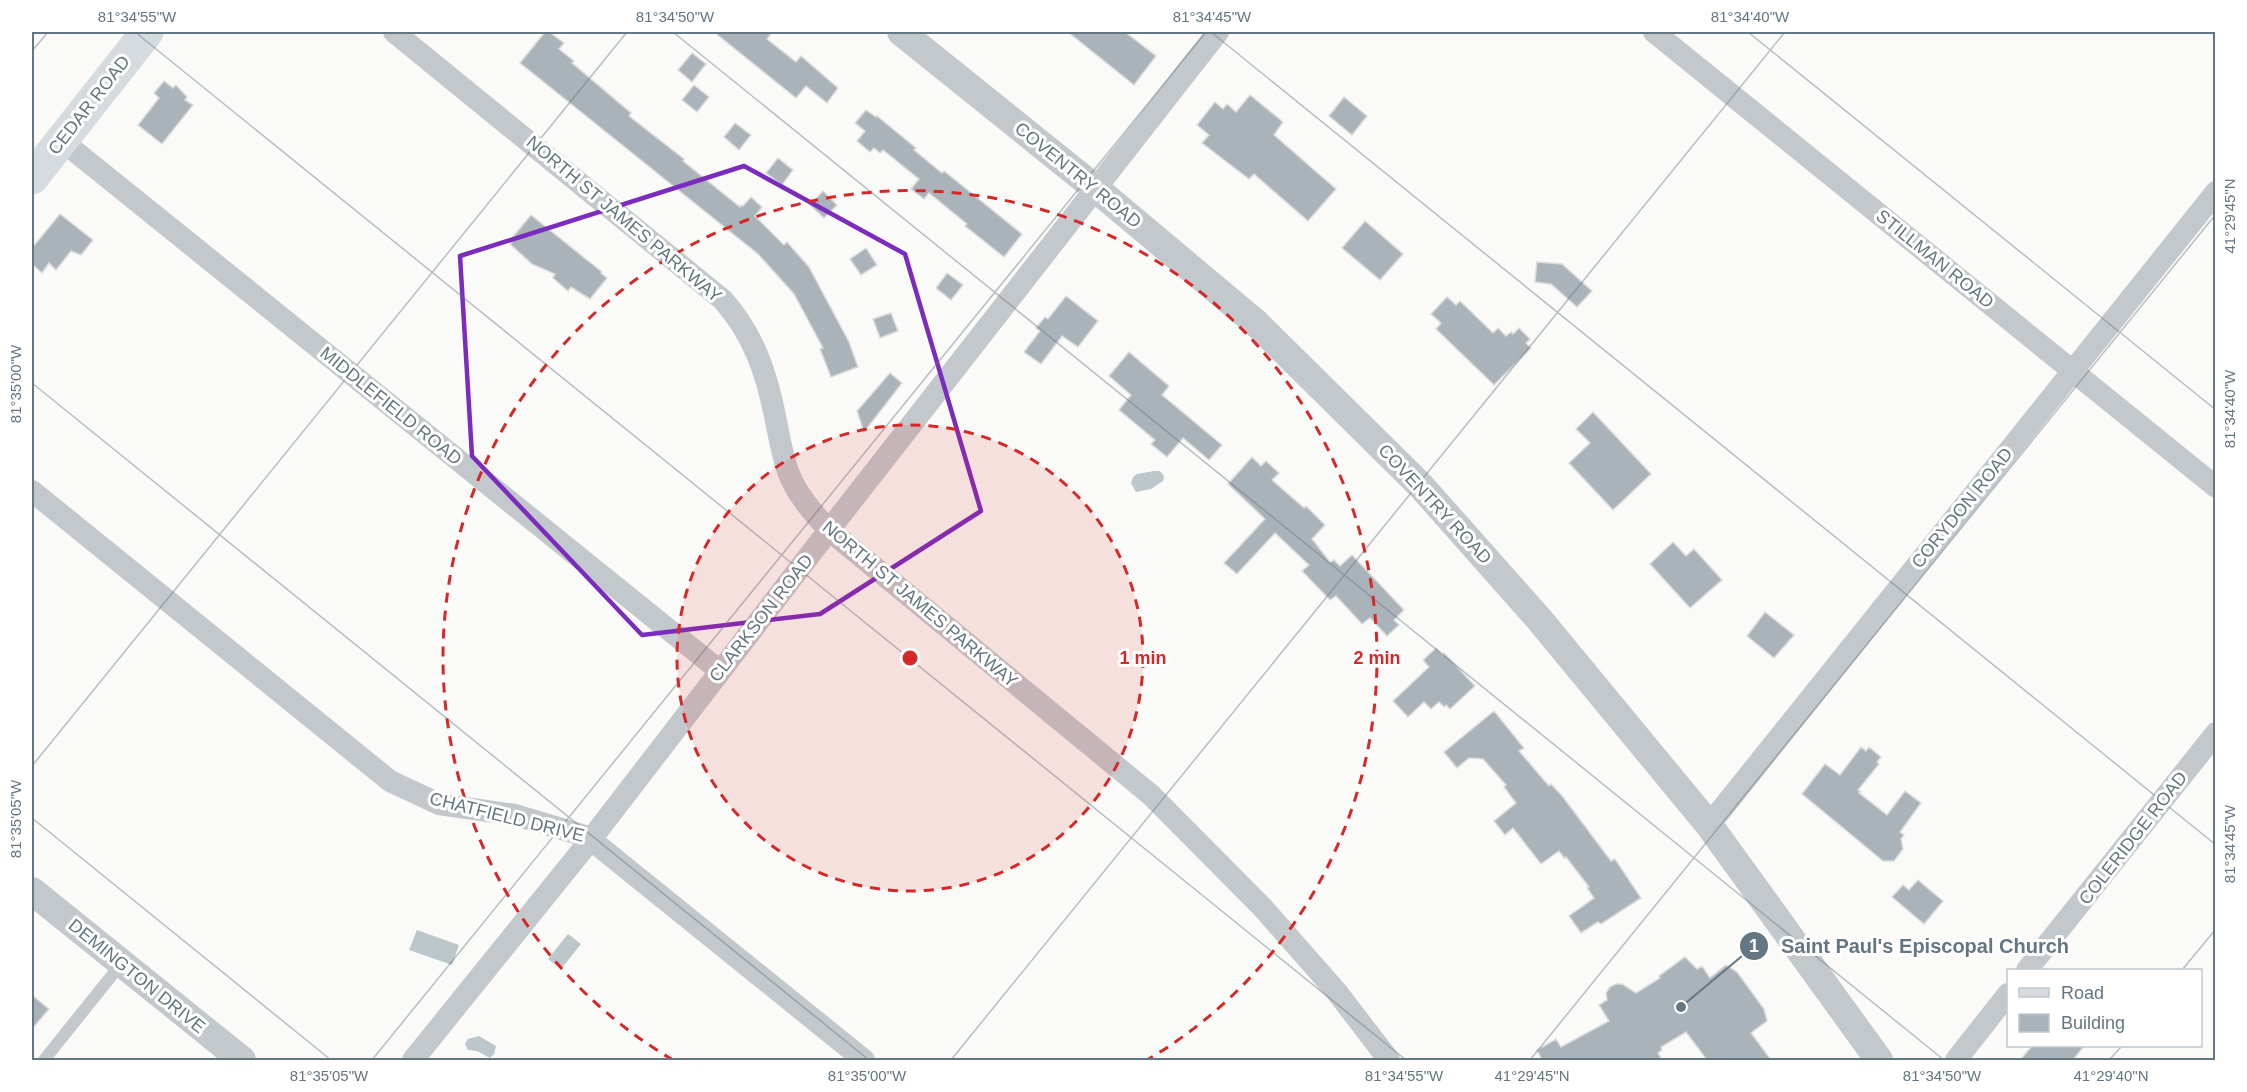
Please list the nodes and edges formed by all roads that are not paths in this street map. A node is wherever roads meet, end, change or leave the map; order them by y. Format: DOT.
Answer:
graph roads {
  1 [pos="147,32"];
  2 [pos="394,32"];
  3 [pos="901,32"];
  4 [pos="1218,32"];
  5 [pos="1654,32"];
  6 [pos="62,140"];
  7 [pos="32,178"];
  8 [pos="1095,188"];
  9 [pos="2216,192"];
  10 [pos="2073,371"];
  11 [pos="2216,487"];
  12 [pos="32,491"];
  13 [pos="829,530"];
  14 [pos="720,671"];
  15 [pos="2216,733"];
  16 [pos="1709,825"];
  17 [pos="592,838"];
  18 [pos="32,891"];
  19 [pos="121,964"];
  20 [pos="2028,969"];
  21 [pos="2007,995"];
  22 [pos="44,1060"];
  23 [pos="243,1060"];
  24 [pos="413,1060"];
  25 [pos="864,1060"];
  26 [pos="1389,1060"];
  27 [pos="1879,1060"];
  28 [pos="1956,1060"];
  1 -- 6 [label="main road, CEDAR ROAD"];
  2 -- 13 [label="street, NORTH ST JAMES PARKWAY"];
  3 -- 8 [label="street, COVENTRY ROAD"];
  4 -- 8 [label="street, CLARKSON ROAD"];
  5 -- 10 [label="street, STILLMAN ROAD"];
  6 -- 7 [label="main road, CEDAR ROAD"];
  6 -- 14 [label="street, MIDDLEFIELD ROAD"];
  8 -- 13 [label="street, CLARKSON ROAD"];
  8 -- 16 [label="street, COVENTRY ROAD"];
  9 -- 10 [label="street, CORYDON ROAD"];
  10 -- 11 [label="street, STILLMAN ROAD"];
  10 -- 16 [label="street, CORYDON ROAD"];
  12 -- 17 [label="street, CHATFIELD DRIVE"];
  13 -- 14 [label="street, CLARKSON ROAD"];
  13 -- 26 [label="street, NORTH ST JAMES PARKWAY"];
  14 -- 17 [label="street, CLARKSON ROAD"];
  15 -- 20 [label="street, COLERIDGE ROAD"];
  16 -- 27 [label="street, COVENTRY ROAD"];
  17 -- 24 [label="street, CLARKSON ROAD"];
  17 -- 25 [label="street, CHATFIELD DRIVE"];
  18 -- 19 [label="street, DEMINGTON DRIVE"];
  19 -- 22 [label="lane"];
  19 -- 23 [label="street, DEMINGTON DRIVE"];
  21 -- 28 [label="street"];
}
